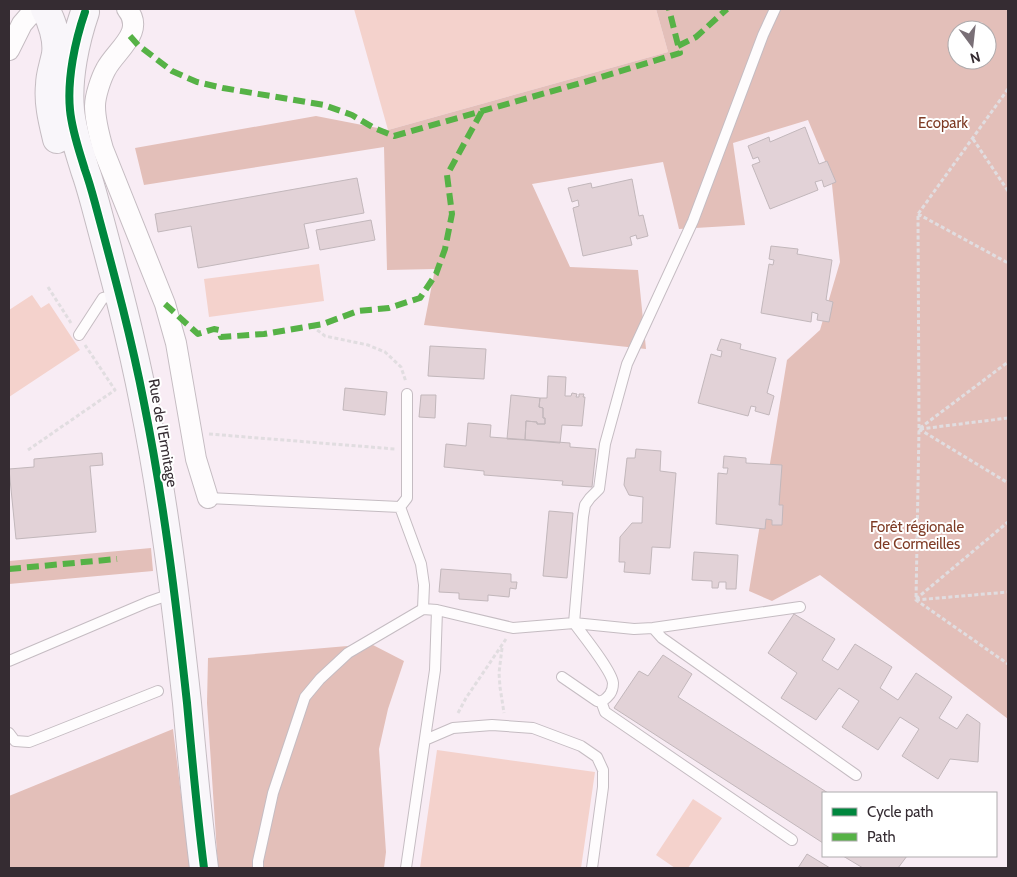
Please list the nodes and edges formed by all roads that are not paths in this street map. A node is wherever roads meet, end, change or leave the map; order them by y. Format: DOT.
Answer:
graph roads {
  1 [pos="35,9"];
  2 [pos="45,9"];
  3 [pos="50,9"];
  4 [pos="126,9"];
  5 [pos="775,9"];
  6 [pos="88,10"];
  7 [pos="9,50"];
  8 [pos="119,293"];
  9 [pos="79,335"];
  10 [pos="407,394"];
  11 [pos="208,498"];
  12 [pos="400,507"];
  13 [pos="174,592"];
  14 [pos="800,607"];
  15 [pos="424,609"];
  16 [pos="437,610"];
  17 [pos="574,623"];
  18 [pos="654,628"];
  19 [pos="9,661"];
  20 [pos="562,676"];
  21 [pos="158,691"];
  22 [pos="602,701"];
  23 [pos="9,733"];
  24 [pos="425,740"];
  25 [pos="856,775"];
  26 [pos="792,840"];
  27 [pos="204,868"];
  28 [pos="258,868"];
  29 [pos="406,868"];
  30 [pos="592,868"];
  1 -- 7 [label="street"];
  2 -- 8 [label="street, Rue de l'Ermitage"];
  3 -- 6 [label="street"];
  4 -- 11 [label="street"];
  5 -- 17 [label="lane"];
  6 -- 8 [label="street, Rue de l'Ermitage"];
  8 -- 9 [label="lane"];
  8 -- 13 [label="street, Rue de l'Ermitage"];
  10 -- 12 [label="lane"];
  11 -- 12 [label="lane"];
  12 -- 15 [label="lane"];
  13 -- 19 [label="lane"];
  13 -- 27 [label="street, Rue de l'Ermitage"];
  14 -- 18 [label="lane"];
  15 -- 16 [label="lane"];
  15 -- 28 [label="lane"];
  16 -- 17 [label="lane"];
  16 -- 24 [label="lane"];
  17 -- 18 [label="lane"];
  17 -- 22 [label="lane"];
  18 -- 25 [label="lane"];
  20 -- 22 [label="lane"];
  21 -- 23 [label="lane"];
  22 -- 26 [label="lane"];
  24 -- 29 [label="lane"];
  24 -- 30 [label="lane"];
}
